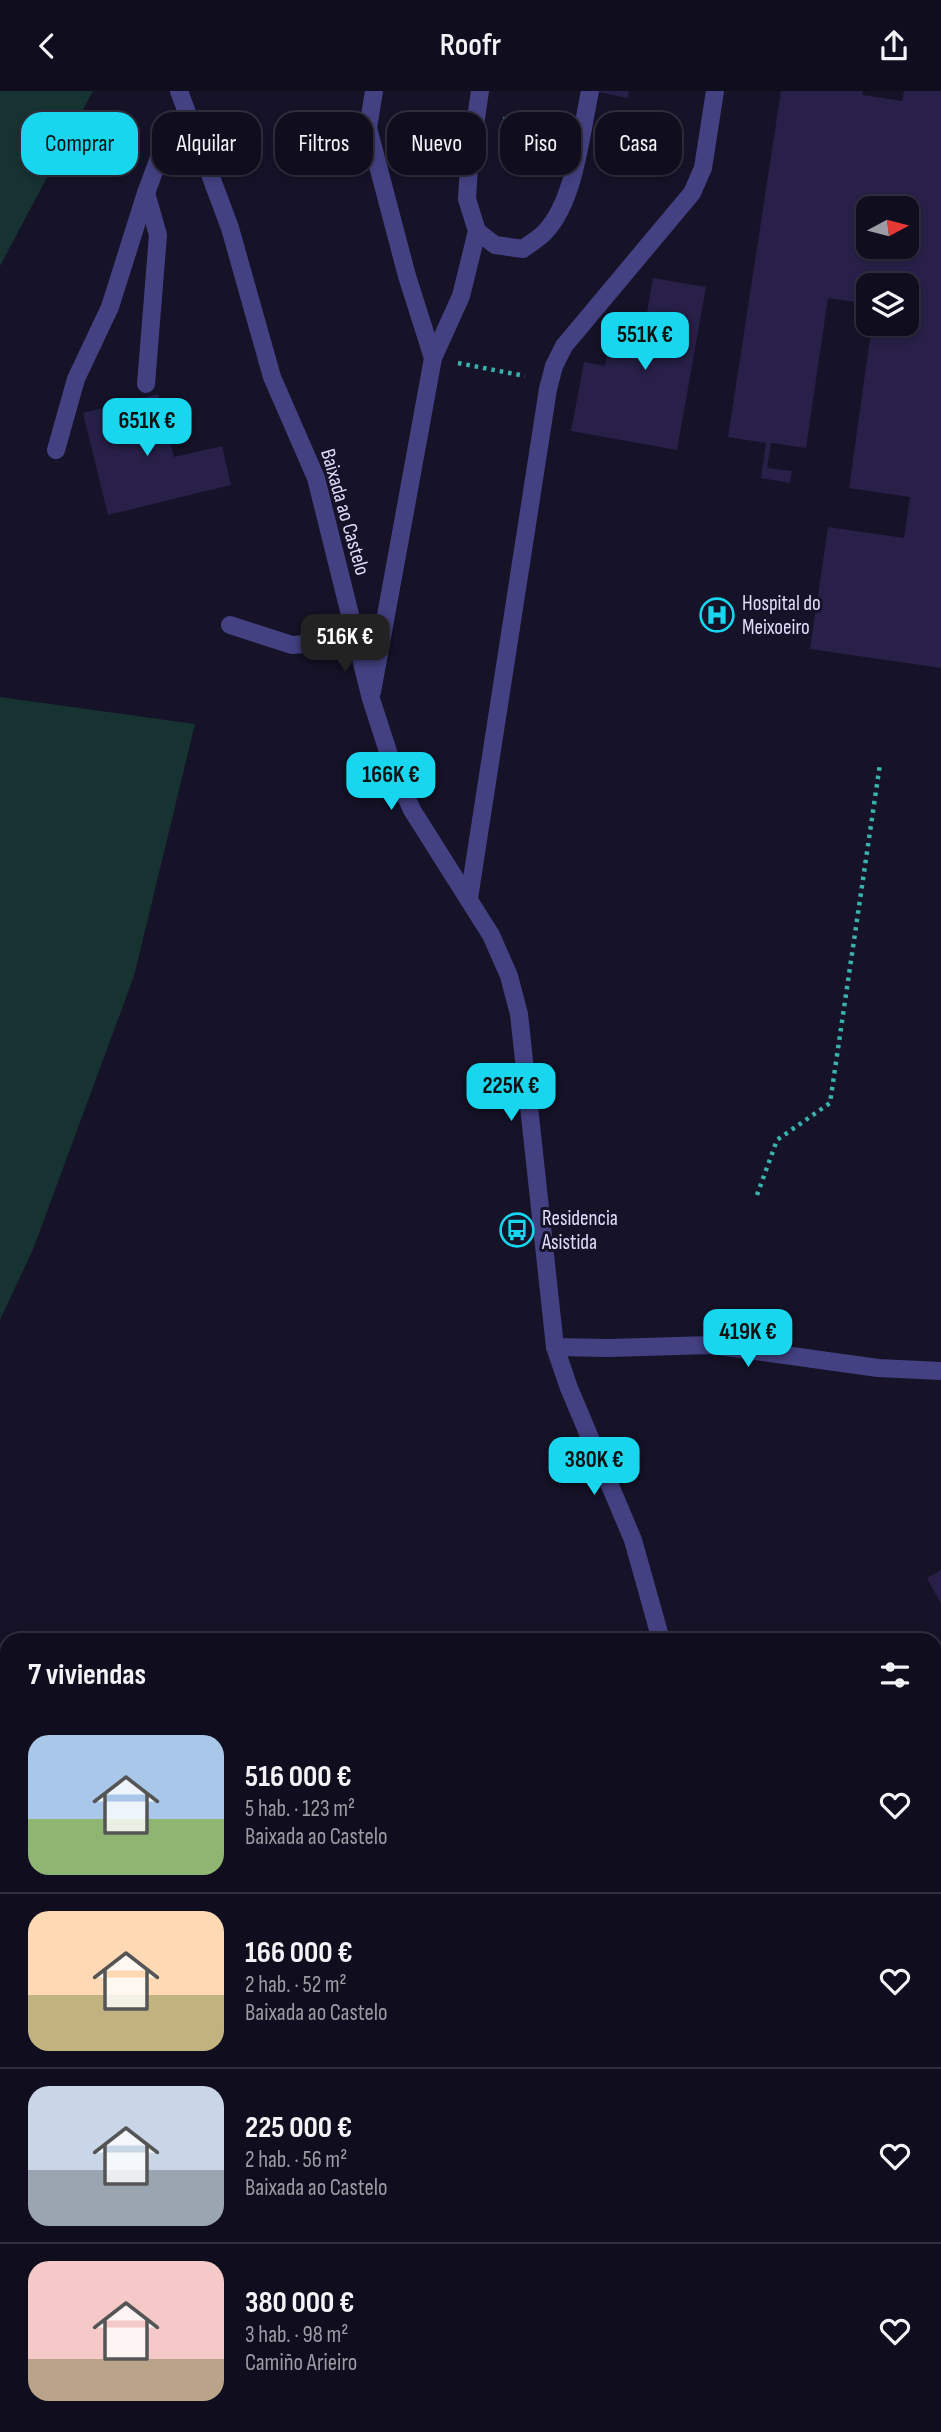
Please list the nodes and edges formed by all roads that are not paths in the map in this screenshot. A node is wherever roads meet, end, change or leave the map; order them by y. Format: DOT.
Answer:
graph roads {
  1 [pos="179,91"];
  2 [pos="374,91"];
  3 [pos="480,91"];
  4 [pos="590,91"];
  5 [pos="715,91"];
  6 [pos="187,112"];
  7 [pos="153,175"];
  8 [pos="210,175"];
  9 [pos="146,193"];
  10 [pos="477,231"];
  11 [pos="433,358"];
  12 [pos="146,384"];
  13 [pos="56,450"];
  14 [pos="230,625"];
  15 [pos="356,640"];
  16 [pos="371,699"];
  17 [pos="468,898"];
  18 [pos="555,1347"];
  19 [pos="941,1371"];
  20 [pos="659,1633"];
  1 -- 6 [label="street, Baixada ao Castelo"];
  2 -- 11 [label="street"];
  3 -- 10 [label="street"];
  4 -- 10 [label="street"];
  5 -- 17 [label="street"];
  7 -- 9 [label="street"];
  8 -- 15 [label="street, Baixada ao Castelo"];
  9 -- 12 [label="street"];
  9 -- 13 [label="street"];
  10 -- 11 [label="street"];
  11 -- 16 [label="street"];
  14 -- 15 [label="street"];
  15 -- 16 [label="street, Baixada ao Castelo"];
  16 -- 17 [label="street, Baixada ao Castelo"];
  17 -- 18 [label="street, Baixada ao Castelo"];
  18 -- 19 [label="street"];
  18 -- 20 [label="street, Baixada ao Castelo"];
}
